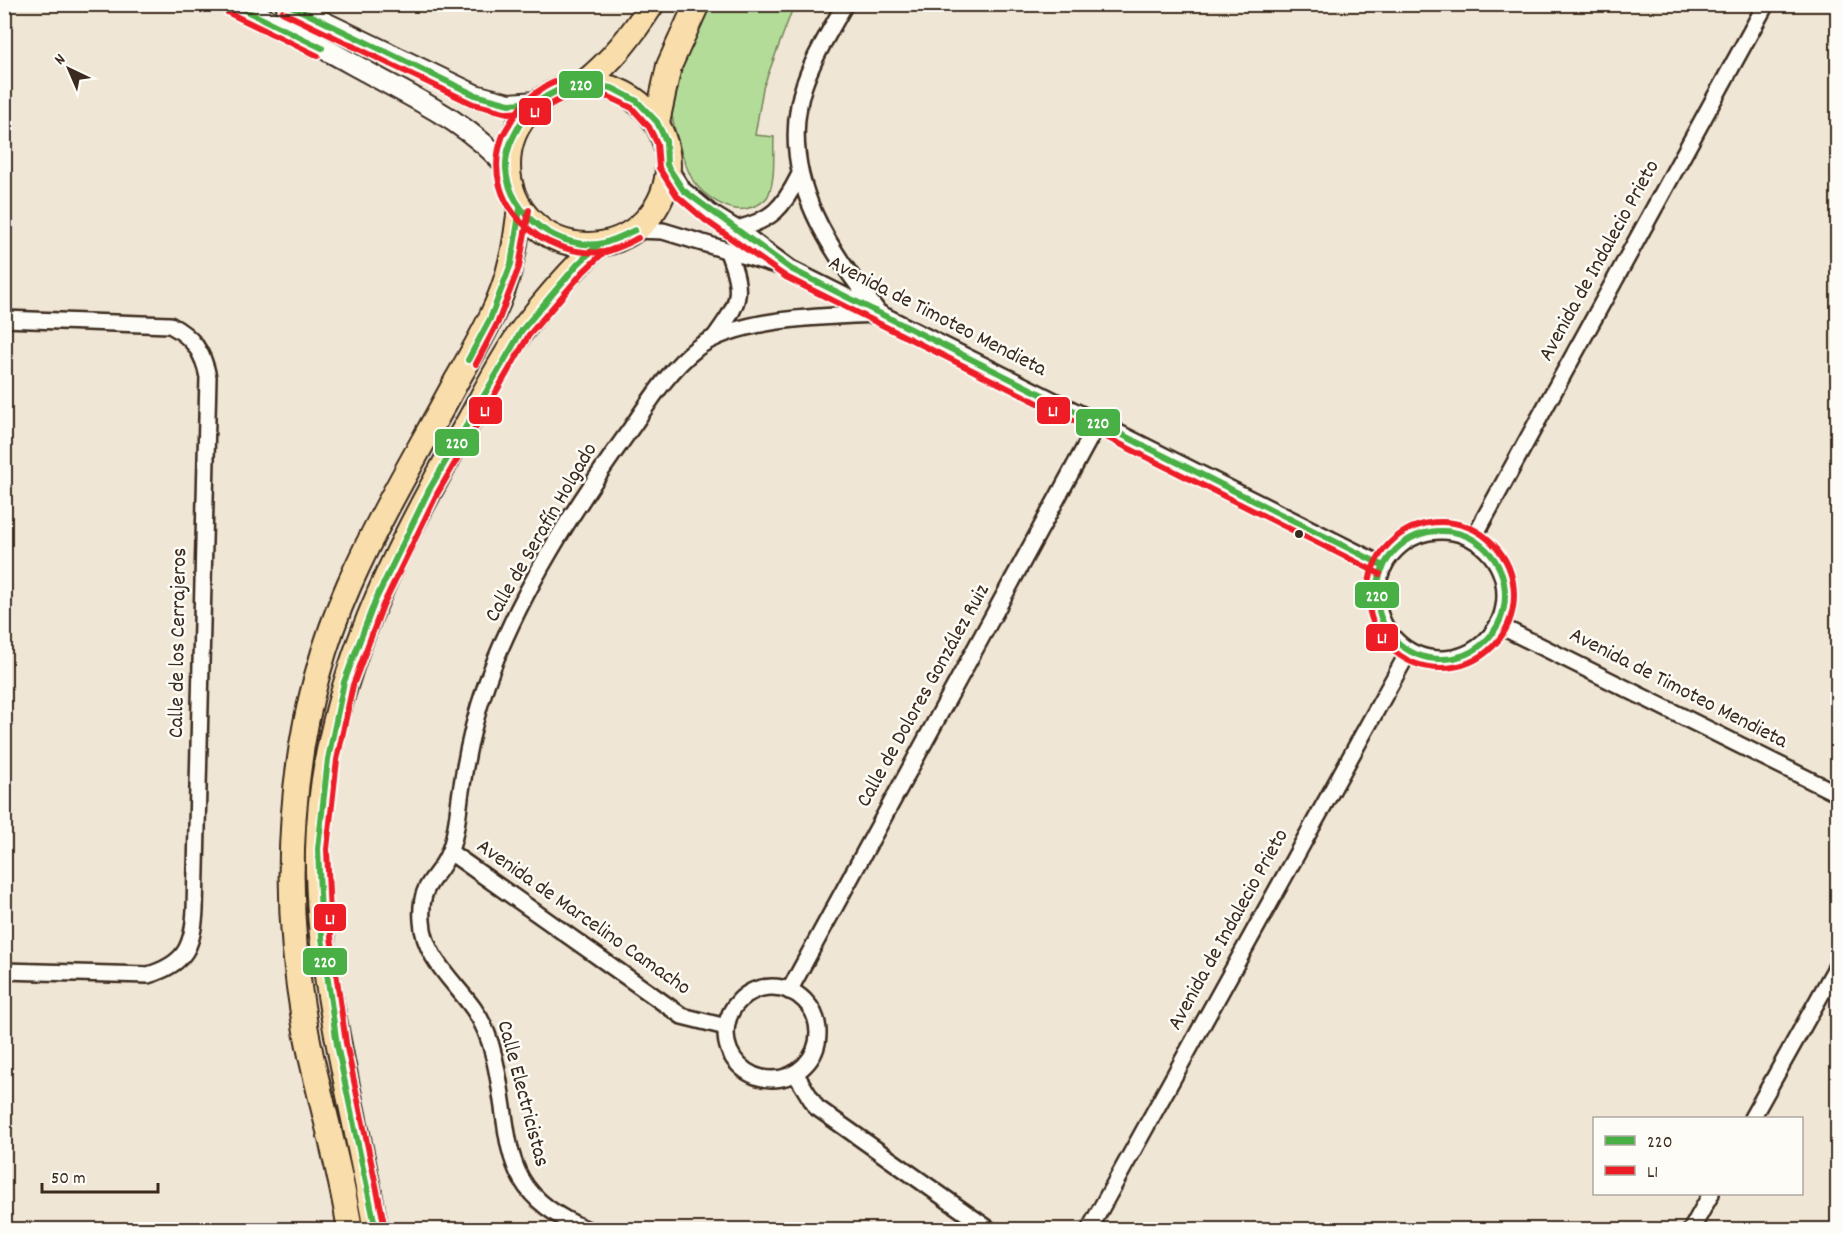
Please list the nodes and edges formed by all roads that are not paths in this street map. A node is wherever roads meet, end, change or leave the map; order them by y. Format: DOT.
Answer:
graph roads {
  1 [pos="231,4"];
  2 [pos="286,4"];
  3 [pos="652,4"];
  4 [pos="697,4"];
  5 [pos="845,4"];
  6 [pos="1766,4"];
  7 [pos="583,84"];
  8 [pos="537,102"];
  9 [pos="657,122"];
  10 [pos="667,165"];
  11 [pos="507,167"];
  12 [pos="799,176"];
  13 [pos="520,209"];
  14 [pos="737,229"];
  15 [pos="635,230"];
  16 [pos="598,245"];
  17 [pos="728,252"];
  18 [pos="791,269"];
  19 [pos="879,314"];
  20 [pos="4,319"];
  21 [pos="714,338"];
  22 [pos="1098,423"];
  23 [pos="1473,539"];
  24 [pos="1384,566"];
  25 [pos="1498,625"];
  26 [pos="1409,651"];
  27 [pos="1838,794"];
  28 [pos="450,852"];
  29 [pos="1838,964"];
  30 [pos="4,971"];
  31 [pos="789,990"];
  32 [pos="726,1028"];
  33 [pos="795,1074"];
  34 [pos="1753,1117"];
  35 [pos="1710,1195"];
  36 [pos="350,1230"];
  37 [pos="376,1230"];
  38 [pos="588,1230"];
  39 [pos="990,1230"];
  40 [pos="1089,1230"];
  41 [pos="1691,1230"];
  1 -- 11 [label="street"];
  2 -- 8 [label="street"];
  3 -- 7 [label="main road"];
  4 -- 9 [label="main road"];
  5 -- 12 [label="street"];
  6 -- 23 [label="street, Avenida de Indalecio Prieto"];
  7 -- 8 [label="main road"];
  7 -- 9 [label="main road"];
  8 -- 11 [label="main road"];
  9 -- 10 [label="main road"];
  10 -- 14 [label="street, Avenida de Timoteo Mendieta"];
  10 -- 15 [label="main road"];
  11 -- 13 [label="main road"];
  12 -- 14 [label="street"];
  12 -- 19 [label="street"];
  13 -- 16 [label="main road"];
  13 -- 36 [label="main road"];
  14 -- 18 [label="street, Avenida de Timoteo Mendieta"];
  15 -- 16 [label="main road"];
  15 -- 17 [label="street, Avenida de Timoteo Mendieta"];
  16 -- 37 [label="main road"];
  17 -- 18 [label="street, Avenida de Timoteo Mendieta"];
  17 -- 21 [label="street, Calle de Serafín Holgado"];
  18 -- 19 [label="street, Avenida de Timoteo Mendieta"];
  19 -- 21 [label="street, Calle de Serafín Holgado"];
  19 -- 22 [label="street, Avenida de Timoteo Mendieta"];
  20 -- 30 [label="street, Calle de los Cerrajeros"];
  21 -- 28 [label="street, Calle de Serafín Holgado"];
  22 -- 24 [label="street, Avenida de Timoteo Mendieta"];
  22 -- 31 [label="street, Calle de Dolores González Ruiz"];
  23 -- 24 [label="street"];
  23 -- 25 [label="street"];
  24 -- 26 [label="street"];
  25 -- 26 [label="street"];
  25 -- 27 [label="street, Avenida de Timoteo Mendieta"];
  26 -- 40 [label="street, Avenida de Indalecio Prieto"];
  28 -- 32 [label="street, Avenida de Marcelino Camacho"];
  28 -- 38 [label="street, Calle Electricistas"];
  29 -- 34 [label="street"];
  31 -- 32 [label="street"];
  31 -- 33 [label="street"];
  32 -- 33 [label="street"];
  33 -- 39 [label="street"];
  35 -- 41 [label="street"];
}
